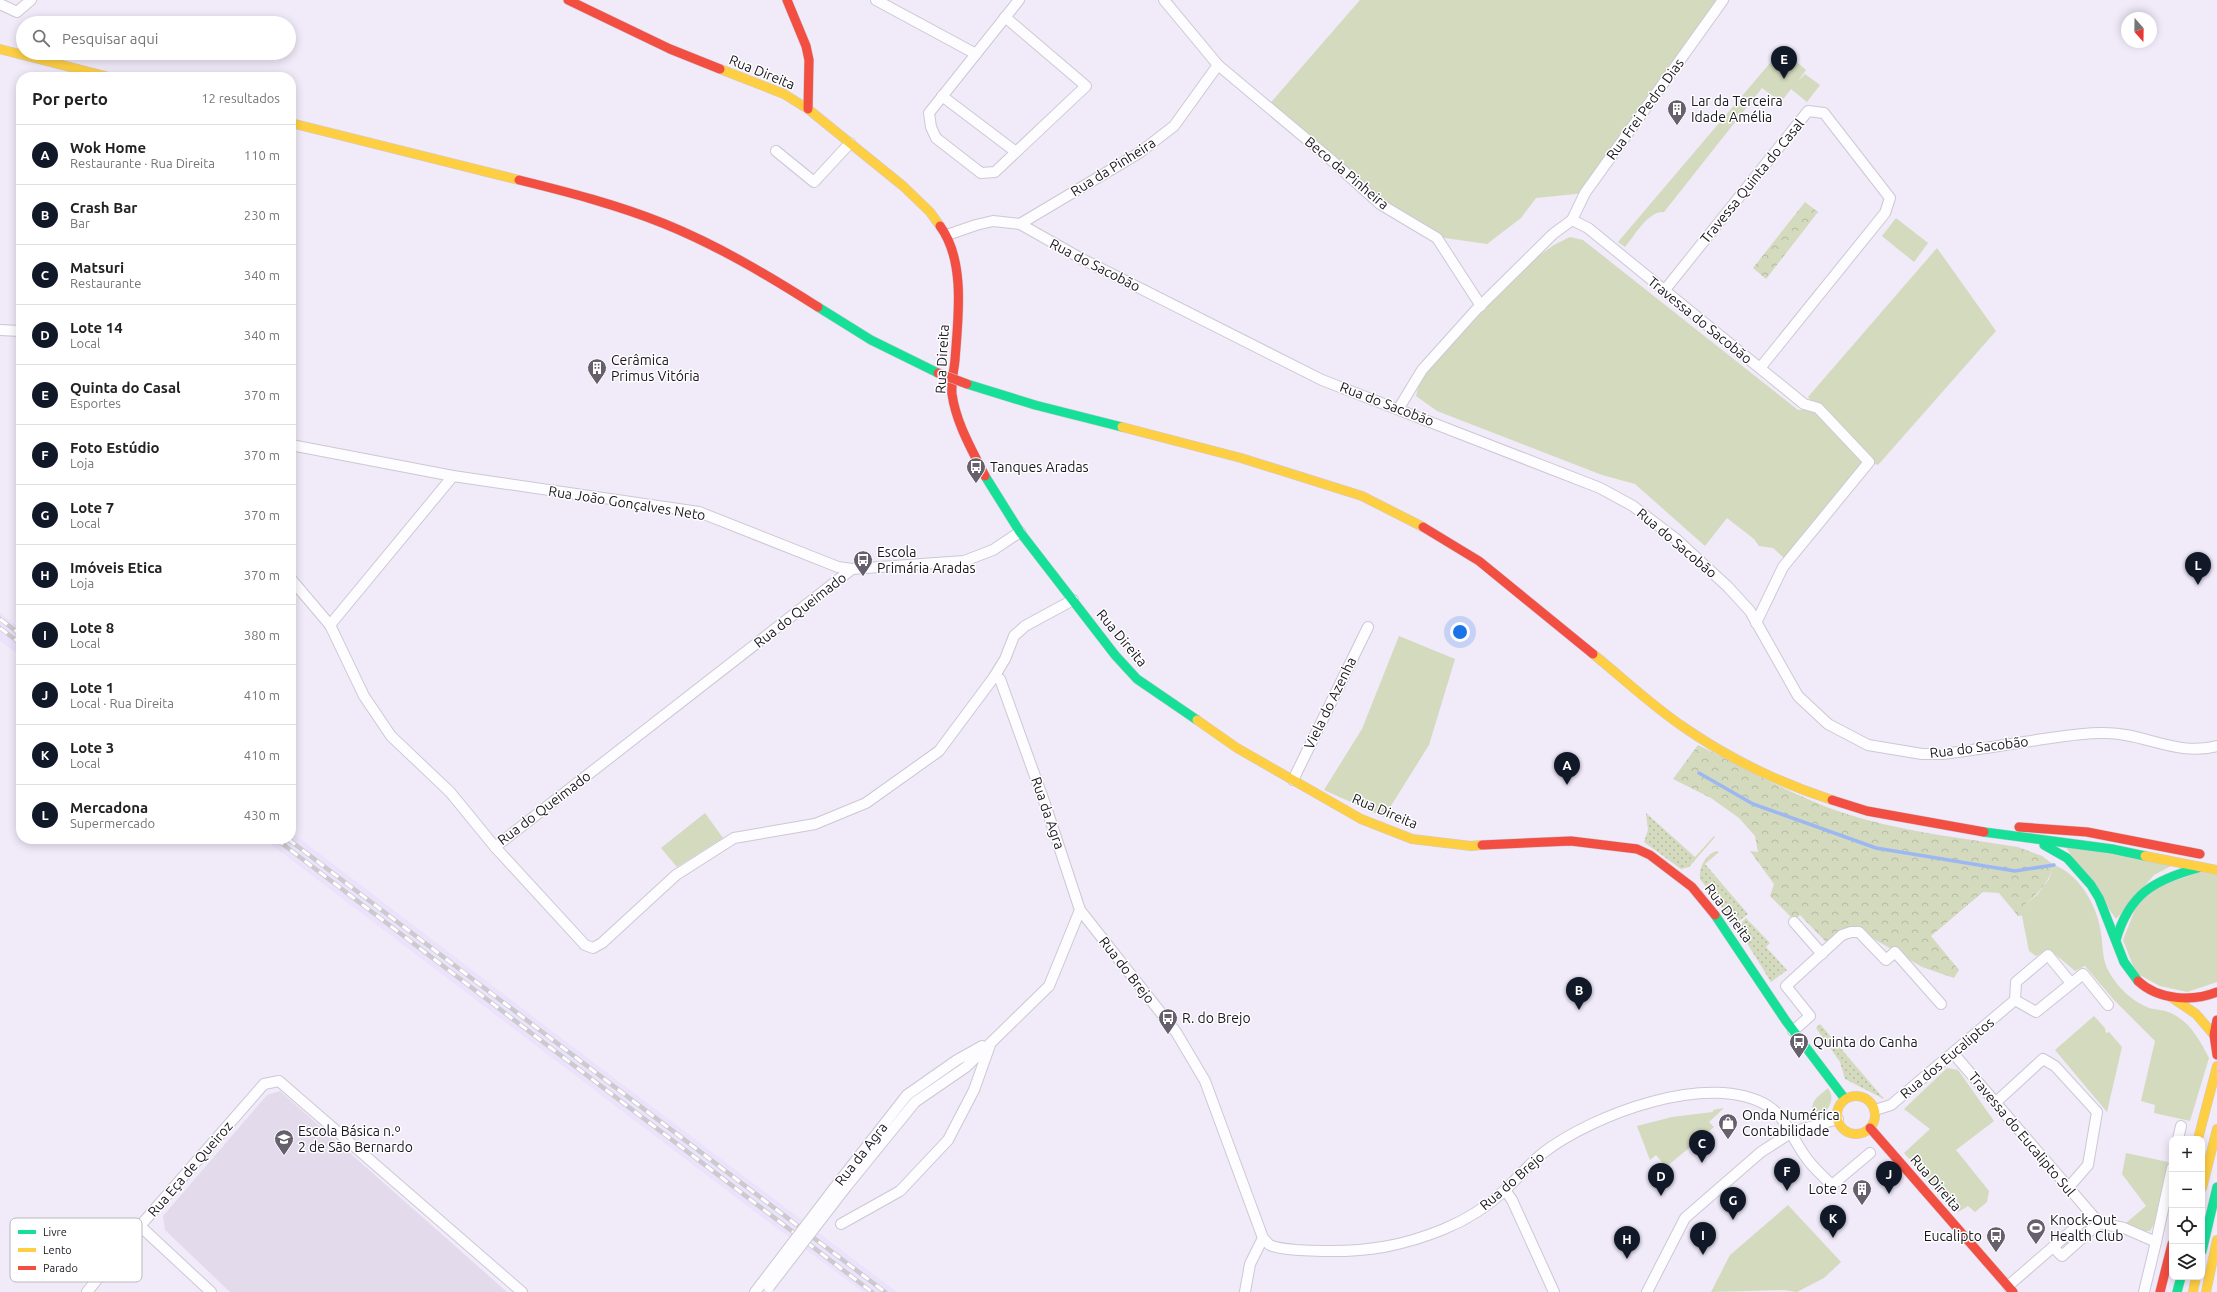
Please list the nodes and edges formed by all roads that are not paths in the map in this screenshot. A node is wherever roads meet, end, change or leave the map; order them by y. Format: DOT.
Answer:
graph roads {
  1 [pos="31,0"];
  2 [pos="568,0"];
  3 [pos="787,0"];
  4 [pos="876,0"];
  5 [pos="1019,0"];
  6 [pos="1164,0"];
  7 [pos="1723,0"];
  8 [pos="0,4"];
  9 [pos="1005,17"];
  10 [pos="0,49"];
  11 [pos="16,53"];
  12 [pos="976,54"];
  13 [pos="43,60"];
  14 [pos="1218,65"];
  15 [pos="90,72"];
  16 [pos="942,96"];
  17 [pos="808,109"];
  18 [pos="296,124"];
  19 [pos="850,143"];
  20 [pos="776,151"];
  21 [pos="1016,152"];
  22 [pos="1572,220"];
  23 [pos="1020,224"];
  24 [pos="947,235"];
  25 [pos="1664,291"];
  26 [pos="1481,306"];
  27 [pos="0,330"];
  28 [pos="16,331"];
  29 [pos="1760,368"];
  30 [pos="1399,408"];
  31 [pos="296,446"];
  32 [pos="453,476"];
  33 [pos="1020,532"];
  34 [pos="852,569"];
  35 [pos="296,585"];
  36 [pos="1073,600"];
  37 [pos="1756,623"];
  38 [pos="330,625"];
  39 [pos="1368,627"];
  40 [pos="994,677"];
  41 [pos="2217,746"];
  42 [pos="1293,780"];
  43 [pos="1939,824"];
  44 [pos="2010,836"];
  45 [pos="495,847"];
  46 [pos="2209,857"];
  47 [pos="2205,866"];
  48 [pos="2217,870"];
  49 [pos="1080,910"];
  50 [pos="1794,922"];
  51 [pos="2116,940"];
  52 [pos="1822,954"];
  53 [pos="2071,983"];
  54 [pos="2217,992"];
  55 [pos="2171,997"];
  56 [pos="2016,1000"];
  57 [pos="1941,1004"];
  58 [pos="2108,1005"];
  59 [pos="2217,1020"];
  60 [pos="1793,1031"];
  61 [pos="2214,1035"];
  62 [pos="991,1041"];
  63 [pos="1954,1053"];
  64 [pos="2217,1055"];
  65 [pos="2217,1066"];
  66 [pos="1845,1099"];
  67 [pos="2217,1099"];
  68 [pos="1995,1102"];
  69 [pos="1874,1110"];
  70 [pos="2216,1110"];
  71 [pos="1838,1119"];
  72 [pos="2181,1126"];
  73 [pos="2216,1126"];
  74 [pos="1870,1128"];
  75 [pos="1792,1132"];
  76 [pos="2179,1136"];
  77 [pos="2199,1136"];
  78 [pos="1870,1153"];
  79 [pos="2171,1172"];
  80 [pos="2205,1177"];
  81 [pos="2217,1186"];
  82 [pos="2068,1188"];
  83 [pos="1505,1190"];
  84 [pos="2090,1214"];
  85 [pos="2099,1223"];
  86 [pos="142,1224"];
  87 [pos="841,1224"];
  88 [pos="142,1228"];
  89 [pos="1263,1238"];
  90 [pos="2217,1240"];
  91 [pos="2156,1242"];
  92 [pos="2204,1244"];
  93 [pos="2053,1247"];
  94 [pos="2169,1256"];
  95 [pos="2180,1280"];
  96 [pos="2195,1280"];
  97 [pos="95,1282"];
  98 [pos="766,1287"];
  99 [pos="2010,1289"];
  100 [pos="87,1292"];
  101 [pos="211,1292"];
  102 [pos="522,1292"];
  103 [pos="755,1292"];
  104 [pos="1245,1292"];
  105 [pos="1554,1292"];
  106 [pos="1646,1292"];
  107 [pos="2144,1292"];
  108 [pos="2160,1292"];
  109 [pos="2178,1292"];
  110 [pos="2192,1292"];
  111 [pos="2206,1292"];
  1 -- 8 [label="street"];
  2 -- 17 [label="main road, Rua Direita"];
  3 -- 17 [label="main road"];
  4 -- 12 [label="street"];
  5 -- 9 [label="street"];
  6 -- 14 [label="street"];
  7 -- 22 [label="street, Rua Frei Pedro Dias"];
  9 -- 12 [label="street"];
  9 -- 21 [label="street"];
  10 -- 11 [label="main road"];
  12 -- 16 [label="street"];
  13 -- 15 [label="main road"];
  14 -- 23 [label="street, Rua da Pinheira"];
  14 -- 26 [label="street, Beco da Pinheira"];
  16 -- 21 [label="street"];
  16 -- 21 [label="street"];
  17 -- 19 [label="main road, Rua Direita"];
  18 -- 43 [label="main road, bridge"];
  19 -- 20 [label="street"];
  19 -- 24 [label="main road, Rua Direita"];
  22 -- 25 [label="street, Travessa do Sacobão"];
  22 -- 26 [label="street"];
  23 -- 24 [label="street"];
  23 -- 30 [label="street, Rua do Sacobão"];
  24 -- 33 [label="main road, Rua Direita"];
  25 -- 29 [label="street, Travessa do Sacobão"];
  25 -- 29 [label="street, Travessa Quinta do Casal"];
  26 -- 30 [label="street"];
  27 -- 28 [label="street"];
  29 -- 37 [label="street, Travessa do Sacobão"];
  30 -- 37 [label="street, Rua do Sacobão"];
  31 -- 32 [label="street, Rua João Gonçalves Neto"];
  32 -- 34 [label="street, Rua João Gonçalves Neto"];
  32 -- 38 [label="street"];
  33 -- 34 [label="street, Rua João Gonçalves Neto"];
  33 -- 36 [label="main road, Rua Direita"];
  34 -- 45 [label="street, Rua do Queimado"];
  35 -- 38 [label="street, Rua do Queimado"];
  36 -- 40 [label="street"];
  36 -- 42 [label="main road, Rua Direita"];
  37 -- 41 [label="street, Rua do Sacobão"];
  38 -- 45 [label="street, Rua do Queimado"];
  39 -- 42 [label="street, Viela do Azenha"];
  40 -- 45 [label="street"];
  40 -- 49 [label="street, Rua da Agra"];
  42 -- 60 [label="main road, Rua Direita"];
  43 -- 44 [label="main road"];
  43 -- 46 [label="main road"];
  44 -- 47 [label="main road"];
  44 -- 51 [label="main road"];
  47 -- 48 [label="main road"];
  47 -- 51 [label="main road"];
  49 -- 62 [label="street, Rua da Agra"];
  49 -- 89 [label="street, Rua do Brejo"];
  50 -- 52 [label="street"];
  51 -- 55 [label="main road"];
  52 -- 57 [label="street"];
  52 -- 60 [label="street"];
  53 -- 56 [label="street"];
  53 -- 56 [label="street"];
  53 -- 58 [label="street"];
  54 -- 55 [label="main road"];
  55 -- 61 [label="main road"];
  56 -- 63 [label="street, Rua dos Eucaliptos"];
  59 -- 61 [label="main road"];
  60 -- 66 [label="main road, Rua Direita"];
  61 -- 64 [label="main road"];
  62 -- 87 [label="street, Rua da Agra"];
  62 -- 98 [label="street, Rua da Agra, bridge"];
  63 -- 68 [label="street, Travessa do Eucalipto Sul"];
  63 -- 69 [label="street, Rua dos Eucaliptos"];
  65 -- 77 [label="main road"];
  66 -- 69 [label="main road"];
  66 -- 71 [label="main road"];
  67 -- 70 [label="main road"];
  68 -- 82 [label="street, Travessa do Eucalipto Sul"];
  68 -- 82 [label="street"];
  69 -- 74 [label="main road"];
  71 -- 74 [label="main road"];
  71 -- 75 [label="street"];
  72 -- 76 [label="street"];
  73 -- 80 [label="main road"];
  74 -- 99 [label="main road, Rua Direita"];
  75 -- 78 [label="street, Rua do Brejo"];
  75 -- 83 [label="street, Rua do Brejo"];
  75 -- 106 [label="street"];
  79 -- 91 [label="street"];
  81 -- 92 [label="main road"];
  82 -- 84 [label="street, Travessa do Eucalipto Sul"];
  83 -- 89 [label="street, Rua do Brejo"];
  83 -- 105 [label="street"];
  84 -- 85 [label="street, Travessa do Eucalipto Sul"];
  84 -- 93 [label="street"];
  85 -- 91 [label="street"];
  85 -- 93 [label="street"];
  86 -- 102 [label="street, Rua Eça de Queiroz"];
  88 -- 101 [label="street"];
  89 -- 104 [label="street"];
  90 -- 111 [label="main road"];
  91 -- 107 [label="street"];
  93 -- 99 [label="street"];
  94 -- 108 [label="main road"];
  95 -- 109 [label="main road"];
  96 -- 110 [label="main road"];
  97 -- 100 [label="street, Rua Eça de Queiroz"];
  98 -- 103 [label="street, Rua da Agra"];
}
